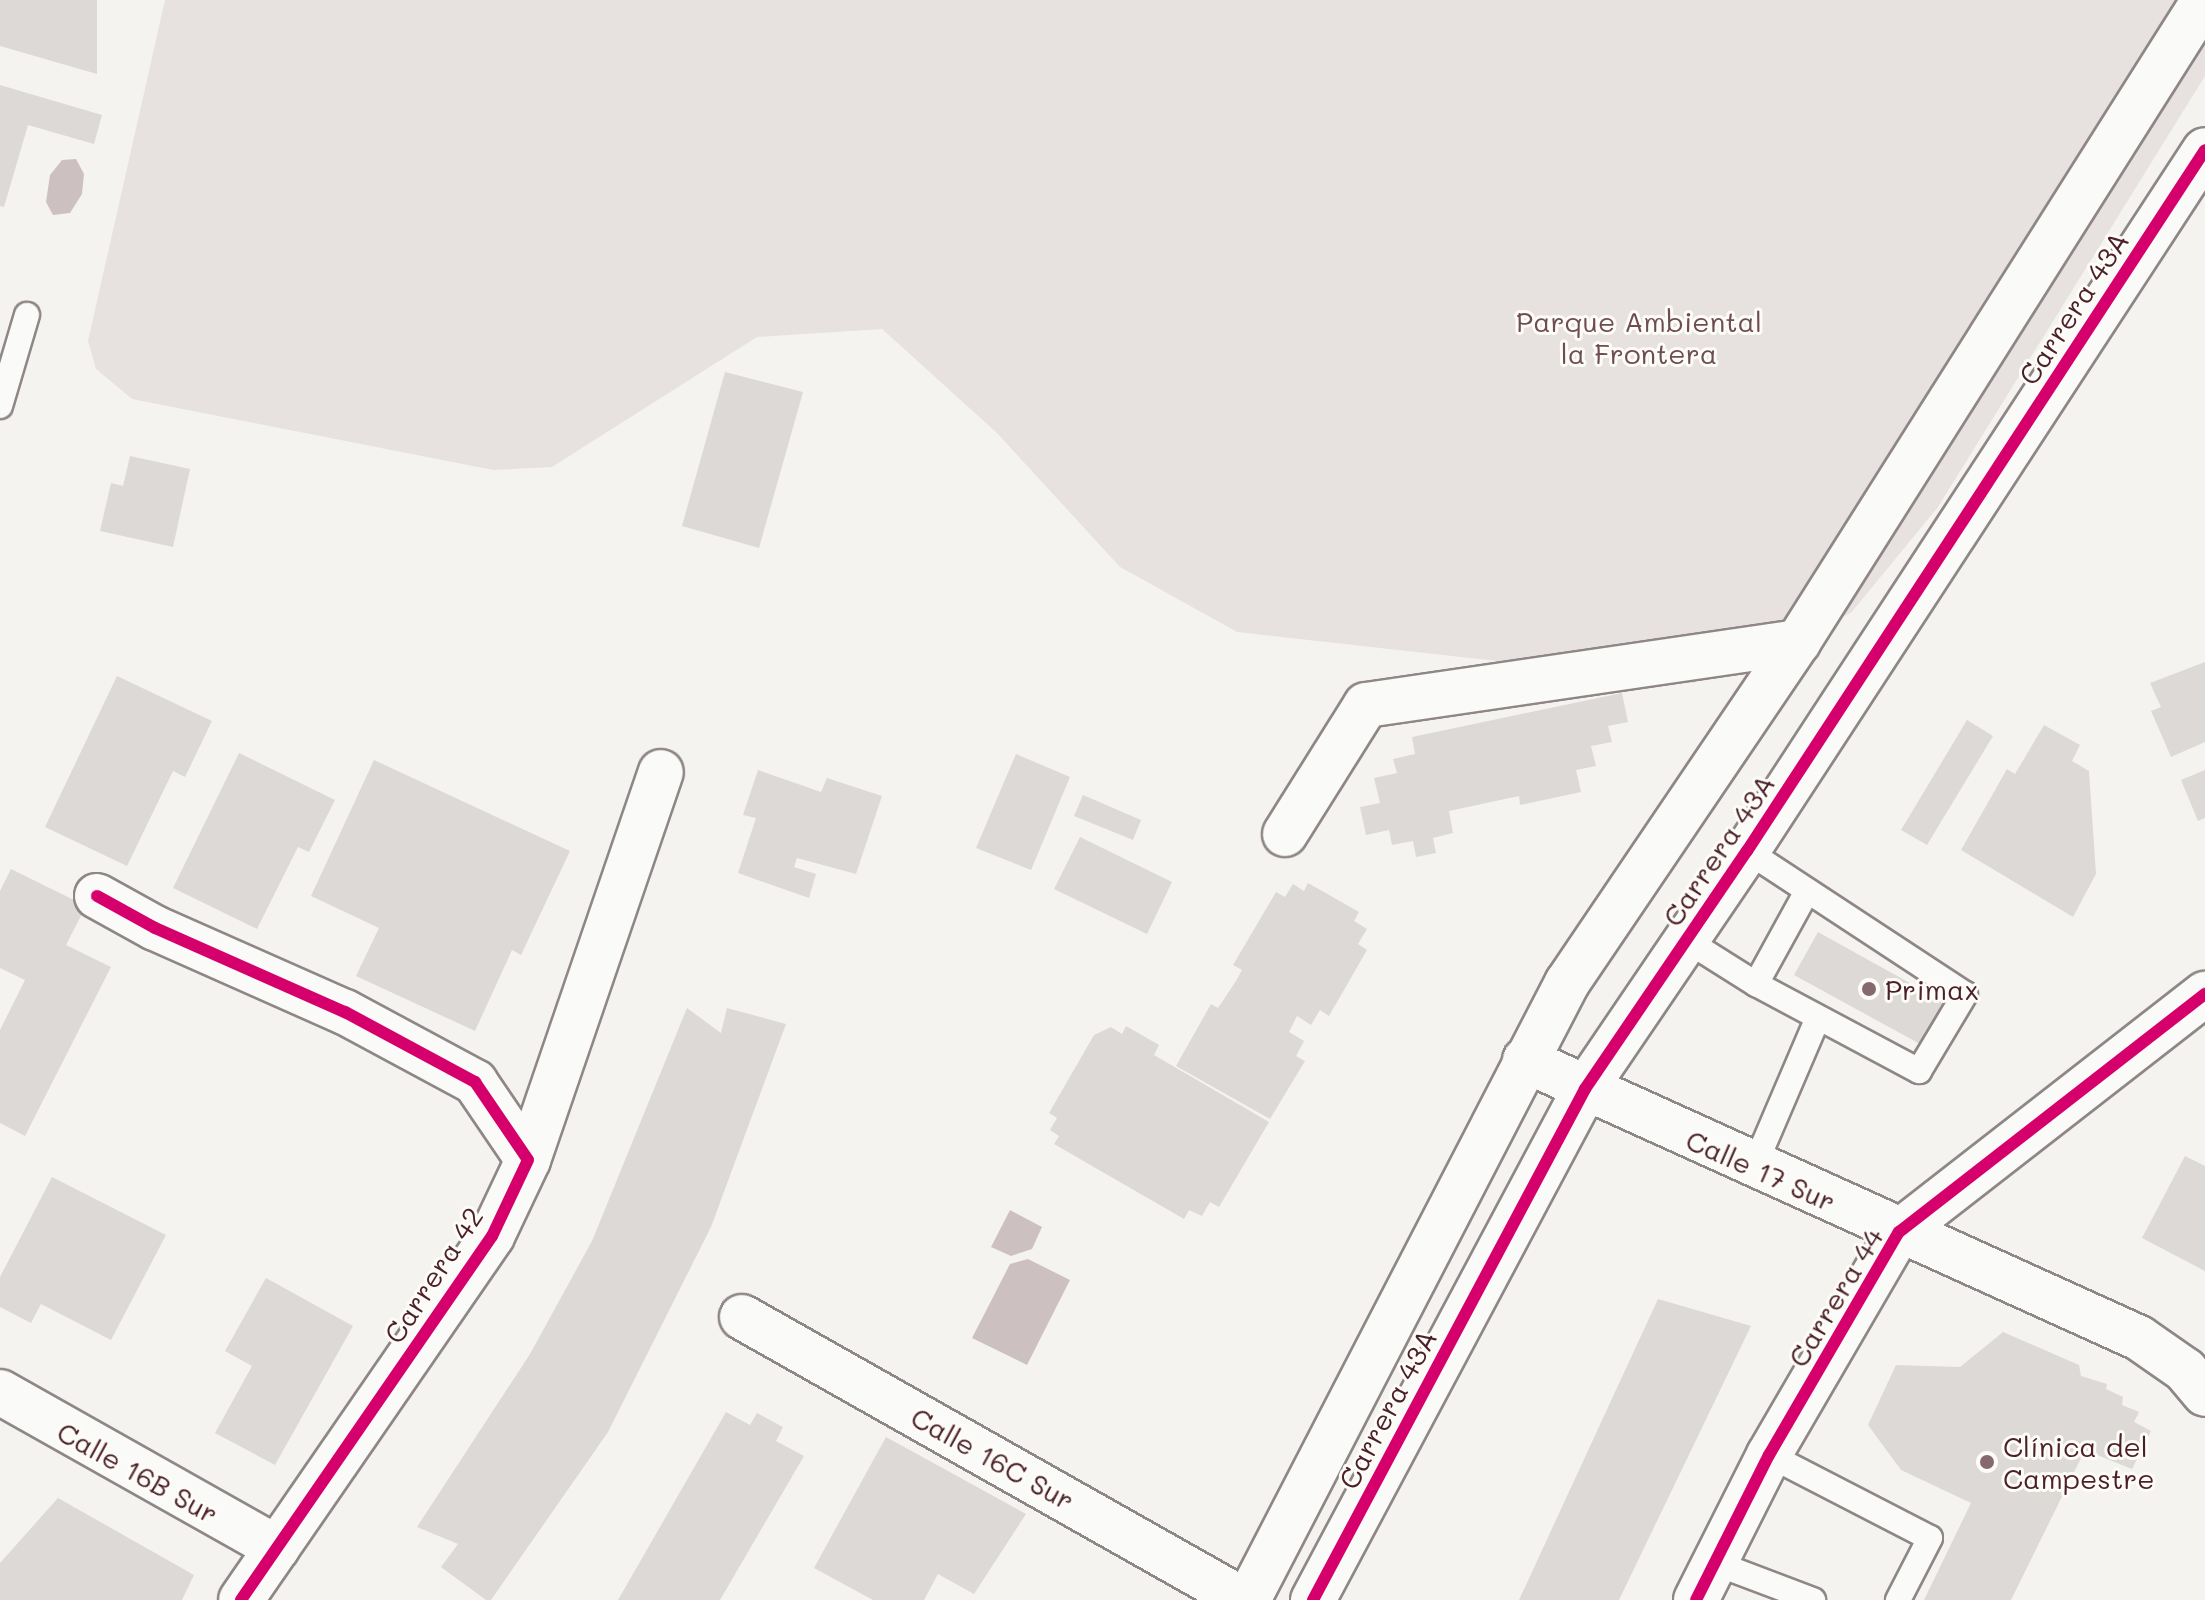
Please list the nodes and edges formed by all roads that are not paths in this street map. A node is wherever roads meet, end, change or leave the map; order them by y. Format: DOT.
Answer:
graph roads {
  1 [pos="2204,0"];
  2 [pos="2205,150"];
  3 [pos="27,315"];
  4 [pos="0,406"];
  5 [pos="1798,642"];
  6 [pos="661,772"];
  7 [pos="1285,834"];
  8 [pos="1747,851"];
  9 [pos="1806,893"];
  10 [pos="97,896"];
  11 [pos="1686,940"];
  12 [pos="1756,984"];
  13 [pos="2205,994"];
  14 [pos="1818,1018"];
  15 [pos="1525,1060"];
  16 [pos="1585,1089"];
  17 [pos="528,1160"];
  18 [pos="1754,1167"];
  19 [pos="1899,1232"];
  20 [pos="742,1317"];
  21 [pos="0,1392"];
  22 [pos="2205,1394"];
  23 [pos="1769,1455"];
  24 [pos="277,1548"];
  25 [pos="1705,1581"];
  26 [pos="241,1600"];
  27 [pos="1246,1600"];
  28 [pos="1313,1600"];
  29 [pos="1813,1600"];
  30 [pos="1898,1600"];
  1 -- 5 [label="street, Carrera 43A"];
  2 -- 8 [label="street, Carrera 43A"];
  3 -- 4 [label="lane"];
  5 -- 7 [label="street"];
  5 -- 15 [label="street, Carrera 43A"];
  6 -- 17 [label="street, Carrera 42"];
  8 -- 9 [label="lane"];
  8 -- 11 [label="street, Carrera 43A"];
  9 -- 12 [label="lane"];
  9 -- 14 [label="lane"];
  10 -- 17 [label="street"];
  11 -- 12 [label="lane"];
  11 -- 16 [label="street, Carrera 43A"];
  12 -- 14 [label="lane"];
  13 -- 19 [label="street, Carrera 44"];
  14 -- 18 [label="lane"];
  15 -- 16 [label="street, Calle 17 Sur"];
  15 -- 27 [label="street, Carrera 43A"];
  16 -- 18 [label="street, Calle 17 Sur"];
  16 -- 28 [label="street, Carrera 43A"];
  17 -- 24 [label="street, Carrera 42"];
  18 -- 19 [label="street, Calle 17 Sur"];
  19 -- 22 [label="street, Calle 17 Sur"];
  19 -- 23 [label="street, Carrera 44"];
  20 -- 27 [label="street, Calle 16C Sur"];
  21 -- 24 [label="street, Calle 16B Sur"];
  23 -- 25 [label="street, Carrera 44"];
  23 -- 30 [label="lane"];
  24 -- 26 [label="street, Carrera 42"];
  25 -- 29 [label="lane"];
}
